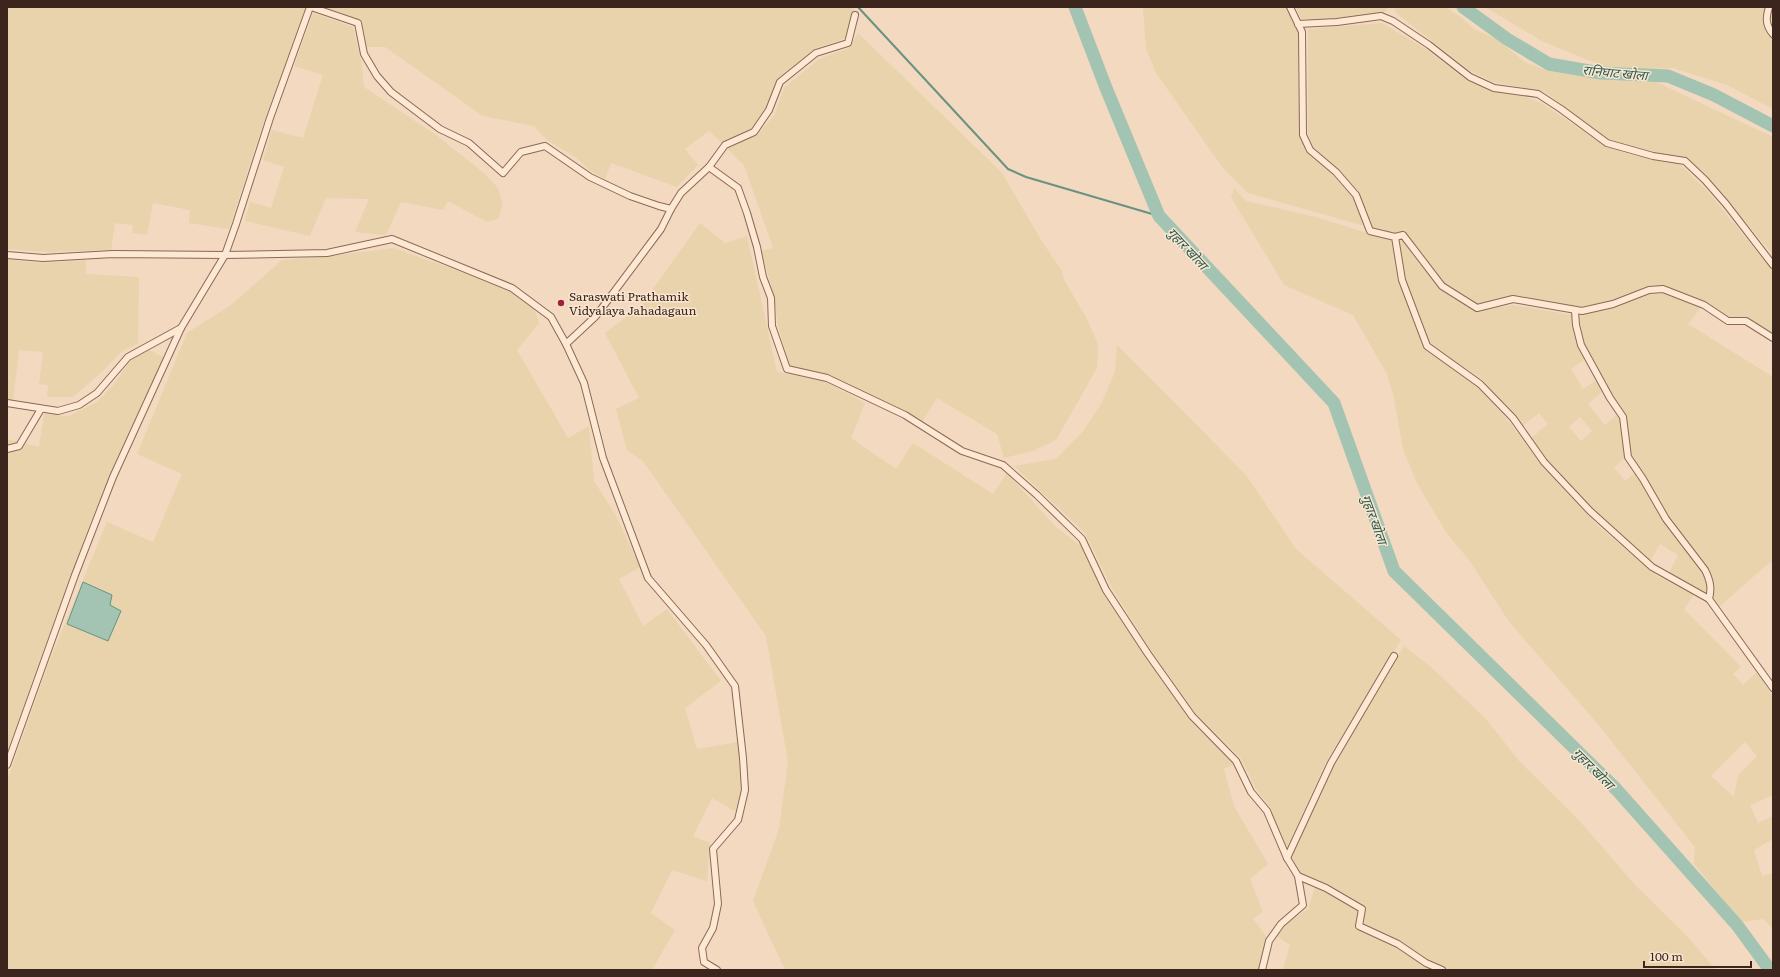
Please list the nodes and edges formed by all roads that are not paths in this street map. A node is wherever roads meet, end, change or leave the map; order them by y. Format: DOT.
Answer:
graph roads {
  1 [pos="311,7"];
  2 [pos="1290,7"];
  3 [pos="1769,7"];
  4 [pos="855,15"];
  5 [pos="1298,24"];
  6 [pos="1773,34"];
  7 [pos="709,167"];
  8 [pos="671,209"];
  9 [pos="1395,237"];
  10 [pos="7,255"];
  11 [pos="224,255"];
  12 [pos="1773,265"];
  13 [pos="1575,311"];
  14 [pos="181,328"];
  15 [pos="1773,338"];
  16 [pos="566,344"];
  17 [pos="7,403"];
  18 [pos="41,409"];
  19 [pos="7,448"];
  20 [pos="1709,599"];
  21 [pos="1394,656"];
  22 [pos="1773,688"];
  23 [pos="7,765"];
  24 [pos="1286,858"];
  25 [pos="1298,876"];
  26 [pos="717,970"];
  27 [pos="1262,970"];
  28 [pos="1442,970"];
  1 -- 8 [label="street"];
  1 -- 11 [label="street"];
  2 -- 5 [label="street"];
  3 -- 6 [label="street"];
  4 -- 7 [label="street"];
  5 -- 9 [label="street"];
  5 -- 12 [label="street"];
  7 -- 8 [label="street"];
  7 -- 24 [label="street"];
  8 -- 16 [label="street"];
  9 -- 13 [label="street"];
  9 -- 20 [label="street"];
  10 -- 11 [label="street"];
  11 -- 14 [label="street"];
  11 -- 16 [label="street"];
  13 -- 15 [label="street"];
  13 -- 20 [label="street"];
  14 -- 18 [label="street"];
  14 -- 23 [label="street"];
  16 -- 26 [label="street"];
  17 -- 18 [label="street"];
  18 -- 19 [label="street"];
  20 -- 22 [label="street"];
  21 -- 24 [label="street"];
  24 -- 25 [label="street"];
  25 -- 27 [label="street"];
  25 -- 28 [label="street"];
}
